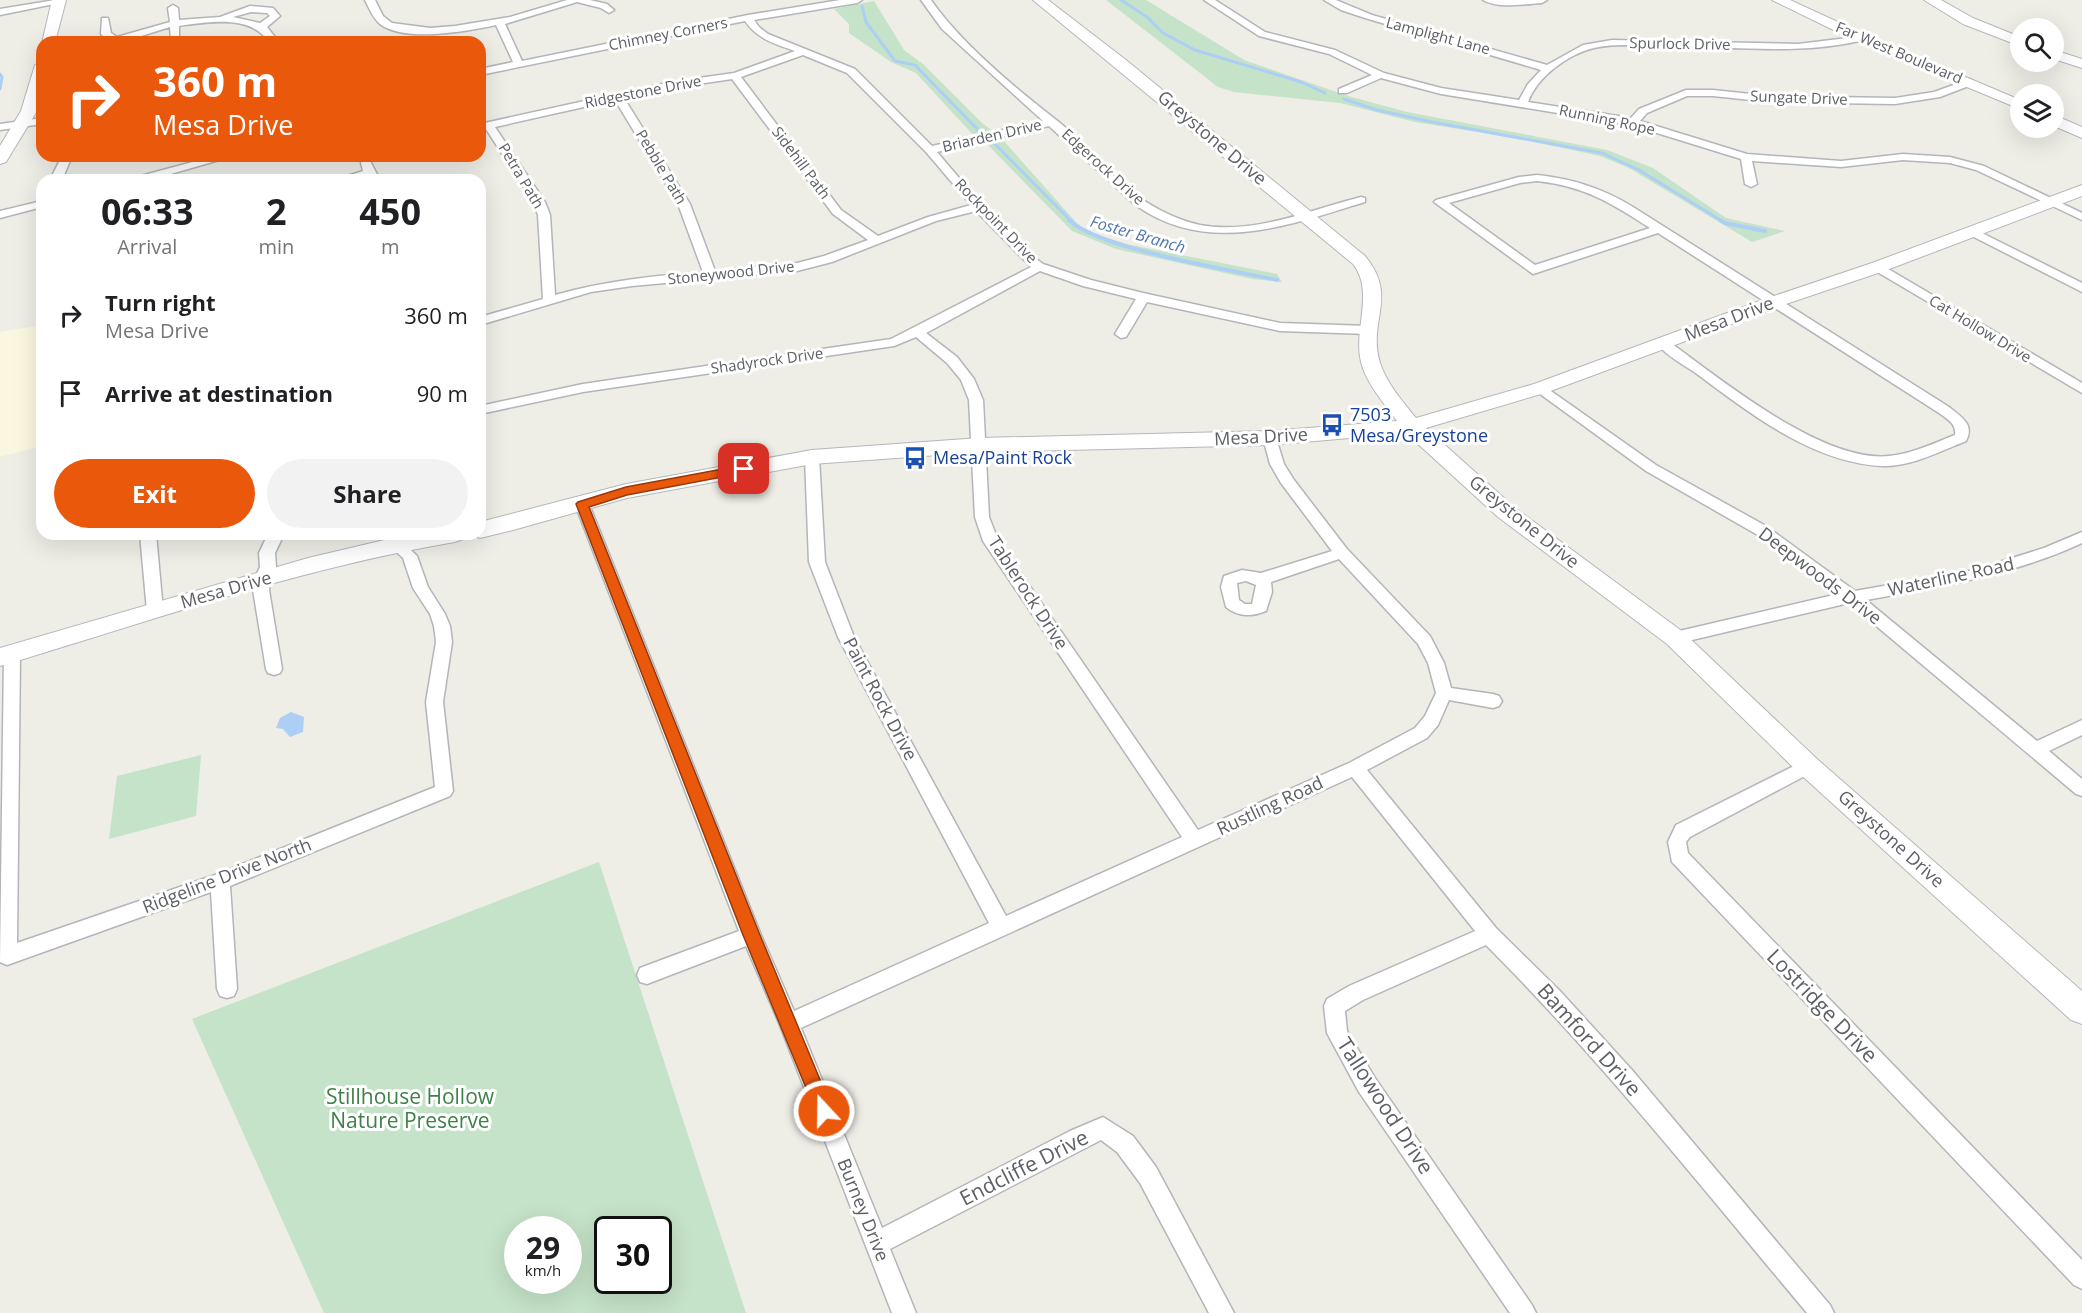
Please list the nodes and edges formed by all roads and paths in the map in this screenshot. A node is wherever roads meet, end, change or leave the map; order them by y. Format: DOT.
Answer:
graph roads {
  1 [pos="370,0"];
  2 [pos="577,0"];
  3 [pos="794,0"];
  4 [pos="857,0"];
  5 [pos="926,0"];
  6 [pos="1040,0"];
  7 [pos="1209,0"];
  8 [pos="1329,0"];
  9 [pos="1488,0"];
  10 [pos="1542,0"];
  11 [pos="1779,0"];
  12 [pos="1931,0"];
  13 [pos="59,1"];
  14 [pos="173,8"];
  15 [pos="802,9"];
  16 [pos="609,10"];
  17 [pos="0,12"];
  18 [pos="748,18"];
  19 [pos="221,19"];
  20 [pos="105,20"];
  21 [pos="499,21"];
  22 [pos="175,24"];
  23 [pos="261,27"];
  24 [pos="415,30"];
  25 [pos="50,36"];
  26 [pos="109,36"];
  27 [pos="127,36"];
  28 [pos="176,36"];
  29 [pos="270,36"];
  30 [pos="408,36"];
  31 [pos="1861,38"];
  32 [pos="2010,38"];
  33 [pos="804,51"];
  34 [pos="2064,58"];
  35 [pos="519,64"];
  36 [pos="2082,64"];
  37 [pos="1548,69"];
  38 [pos="486,71"];
  39 [pos="735,75"];
  40 [pos="1380,75"];
  41 [pos="1970,82"];
  42 [pos="36,88"];
  43 [pos="1343,91"];
  44 [pos="616,96"];
  45 [pos="2010,100"];
  46 [pos="1523,103"];
  47 [pos="36,121"];
  48 [pos="21,122"];
  49 [pos="1053,122"];
  50 [pos="1633,122"];
  51 [pos="2064,125"];
  52 [pos="486,126"];
  53 [pos="0,127"];
  54 [pos="486,127"];
  55 [pos="2082,133"];
  56 [pos="930,150"];
  57 [pos="1746,157"];
  58 [pos="0,159"];
  59 [pos="205,162"];
  60 [pos="160,174"];
  61 [pos="1750,184"];
  62 [pos="2082,189"];
  63 [pos="1360,200"];
  64 [pos="2049,201"];
  65 [pos="36,205"];
  66 [pos="28,207"];
  67 [pos="978,207"];
  68 [pos="0,210"];
  69 [pos="0,215"];
  70 [pos="1306,216"];
  71 [pos="2082,217"];
  72 [pos="1659,229"];
  73 [pos="1972,232"];
  74 [pos="877,241"];
  75 [pos="1039,267"];
  76 [pos="1878,267"];
  77 [pos="711,276"];
  78 [pos="2082,288"];
  79 [pos="1143,297"];
  80 [pos="549,301"];
  81 [pos="1774,302"];
  82 [pos="486,319"];
  83 [pos="1368,330"];
  84 [pos="917,332"];
  85 [pos="1121,334"];
  86 [pos="1663,344"];
  87 [pos="1541,388"];
  88 [pos="2082,389"];
  89 [pos="486,409"];
  90 [pos="1411,426"];
  91 [pos="1270,438"];
  92 [pos="980,445"];
  93 [pos="812,457"];
  94 [pos="582,504"];
  95 [pos="486,528"];
  96 [pos="2082,537"];
  97 [pos="149,540"];
  98 [pos="273,540"];
  99 [pos="393,540"];
  100 [pos="397,540"];
  101 [pos="1341,554"];
  102 [pos="1261,579"];
  103 [pos="262,580"];
  104 [pos="1852,597"];
  105 [pos="155,611"];
  106 [pos="1676,638"];
  107 [pos="6,655"];
  108 [pos="274,669"];
  109 [pos="1444,693"];
  110 [pos="1492,701"];
  111 [pos="2082,727"];
  112 [pos="6,740"];
  113 [pos="2036,750"];
  114 [pos="1808,766"];
  115 [pos="1355,768"];
  116 [pos="2082,789"];
  117 [pos="1195,841"];
  118 [pos="220,880"];
  119 [pos="1000,926"];
  120 [pos="1489,934"];
  121 [pos="752,935"];
  122 [pos="647,975"];
  123 [pos="227,989"];
  124 [pos="2082,1010"];
  125 [pos="789,1023"];
  126 [pos="876,1243"];
  127 [pos="2082,1277"];
  128 [pos="904,1313"];
  129 [pos="1222,1313"];
  130 [pos="1524,1313"];
  131 [pos="1822,1313"];
  1 -- 24 [label="street"];
  2 -- 16 [label="street"];
  2 -- 21 [label="street"];
  3 -- 15 [label="street"];
  4 -- 15 [label="street, Chimney Corners"];
  5 -- 49 [label="street, Edgerock Drive"];
  6 -- 70 [label="street, Greystone Drive"];
  7 -- 40 [label="street, Running Rope"];
  8 -- 37 [label="street, Lamplight Lane"];
  9 -- 10 [label="street"];
  11 -- 31 [label="street, Far West Boulevard"];
  12 -- 32 [label="street"];
  13 -- 17 [label="street"];
  13 -- 25 [label="street"];
  14 -- 22 [label="street"];
  15 -- 18 [label="street, Chimney Corners"];
  18 -- 33 [label="street, Rockpoint Drive"];
  18 -- 35 [label="street, Chimney Corners"];
  19 -- 22 [label="street"];
  19 -- 23 [label="street"];
  19 -- 23 [label="street"];
  20 -- 26 [label="street"];
  21 -- 24 [label="street"];
  21 -- 35 [label="street"];
  22 -- 27 [label="street"];
  22 -- 28 [label="street"];
  23 -- 29 [label="street"];
  24 -- 30 [label="street"];
  31 -- 37 [label="street, Spurlock Drive"];
  31 -- 41 [label="street, Far West Boulevard"];
  33 -- 39 [label="street, Ridgestone Drive"];
  33 -- 56 [label="street, Rockpoint Drive"];
  34 -- 36 [label="street"];
  35 -- 38 [label="street, Chimney Corners"];
  37 -- 46 [label="street, Spurlock Drive"];
  39 -- 44 [label="street, Ridgestone Drive"];
  39 -- 74 [label="street, Sidehill Path"];
  40 -- 43 [label="street"];
  40 -- 46 [label="street, Running Rope"];
  41 -- 45 [label="street, Far West Boulevard"];
  41 -- 50 [label="street, Sungate Drive"];
  42 -- 48 [label="street"];
  44 -- 52 [label="street, Ridgestone Drive"];
  44 -- 77 [label="street, Pebble Path"];
  46 -- 50 [label="street, Running Rope"];
  47 -- 48 [label="street"];
  48 -- 53 [label="street"];
  48 -- 58 [label="street"];
  49 -- 56 [label="street, Briarden Drive"];
  49 -- 70 [label="street, Edgerock Drive"];
  50 -- 57 [label="street, Running Rope"];
  51 -- 55 [label="street"];
  54 -- 80 [label="street, Petra Path"];
  56 -- 67 [label="street, Rockpoint Drive"];
  57 -- 61 [label="street"];
  57 -- 64 [label="street, Running Rope"];
  59 -- 60 [label="street"];
  62 -- 64 [label="street, Mesa Drive"];
  63 -- 70 [label="street, Edgerock Drive"];
  64 -- 71 [label="street, Running Rope"];
  64 -- 73 [label="street, Mesa Drive"];
  65 -- 66 [label="street"];
  66 -- 68 [label="street"];
  66 -- 69 [label="street"];
  67 -- 74 [label="street, Stoneywood Drive"];
  67 -- 75 [label="street, Rockpoint Drive"];
  70 -- 83 [label="street, Greystone Drive"];
  72 -- 72 [label="street"];
  72 -- 81 [label="street"];
  73 -- 76 [label="street, Mesa Drive"];
  73 -- 78 [label="street"];
  74 -- 77 [label="street, Stoneywood Drive"];
  75 -- 79 [label="street, Rockpoint Drive"];
  75 -- 84 [label="street, Shadyrock Drive"];
  76 -- 81 [label="street, Mesa Drive"];
  76 -- 88 [label="street, Cat Hollow Drive"];
  77 -- 80 [label="street, Stoneywood Drive"];
  79 -- 83 [label="street, Rockpoint Drive"];
  79 -- 85 [label="street"];
  80 -- 82 [label="street, Stoneywood Drive"];
  81 -- 86 [label="street, Mesa Drive"];
  81 -- 86 [label="street"];
  83 -- 90 [label="street, Greystone Drive"];
  84 -- 89 [label="street, Shadyrock Drive"];
  84 -- 92 [label="street, Tablerock Drive"];
  86 -- 87 [label="street, Mesa Drive"];
  87 -- 90 [label="street, Mesa Drive"];
  87 -- 104 [label="street, Deepwoods Drive"];
  90 -- 91 [label="street, Mesa Drive"];
  90 -- 106 [label="street, Greystone Drive"];
  91 -- 92 [label="street, Mesa Drive"];
  91 -- 101 [label="street"];
  92 -- 93 [label="street, Mesa Drive"];
  92 -- 117 [label="street, Tablerock Drive"];
  93 -- 94 [label="street, Mesa Drive"];
  93 -- 119 [label="street, Paint Rock Drive"];
  94 -- 95 [label="street, Mesa Drive"];
  94 -- 121 [label="street, Burney Drive"];
  96 -- 104 [label="street, Waterline Road"];
  97 -- 105 [label="street"];
  98 -- 103 [label="street"];
  99 -- 103 [label="street, Mesa Drive"];
  100 -- 118 [label="street, Ridgeline Drive North"];
  101 -- 102 [label="street"];
  101 -- 109 [label="street"];
  103 -- 105 [label="street, Mesa Drive"];
  103 -- 108 [label="street"];
  104 -- 106 [label="street, Waterline Road"];
  104 -- 113 [label="street, Deepwoods Drive"];
  105 -- 107 [label="street, Mesa Drive"];
  106 -- 114 [label="street, Greystone Drive"];
  107 -- 112 [label="street"];
  109 -- 110 [label="street"];
  109 -- 115 [label="street, Rustling Road"];
  111 -- 113 [label="street"];
  112 -- 118 [label="street, Ridgeline Drive North"];
  113 -- 116 [label="street, Deepwoods Drive"];
  114 -- 124 [label="street, Greystone Drive"];
  114 -- 127 [label="street, Lostridge Drive"];
  115 -- 117 [label="street, Rustling Road"];
  115 -- 120 [label="street, Bamford Drive"];
  117 -- 119 [label="street, Rustling Road"];
  118 -- 123 [label="street"];
  119 -- 125 [label="street, Rustling Road"];
  120 -- 130 [label="street, Tallowood Drive"];
  120 -- 131 [label="street, Bamford Drive"];
  121 -- 122 [label="street"];
  121 -- 125 [label="street, Burney Drive"];
  125 -- 126 [label="street, Burney Drive"];
  126 -- 128 [label="street, Burney Drive"];
  126 -- 129 [label="street, Endcliffe Drive"];
}
